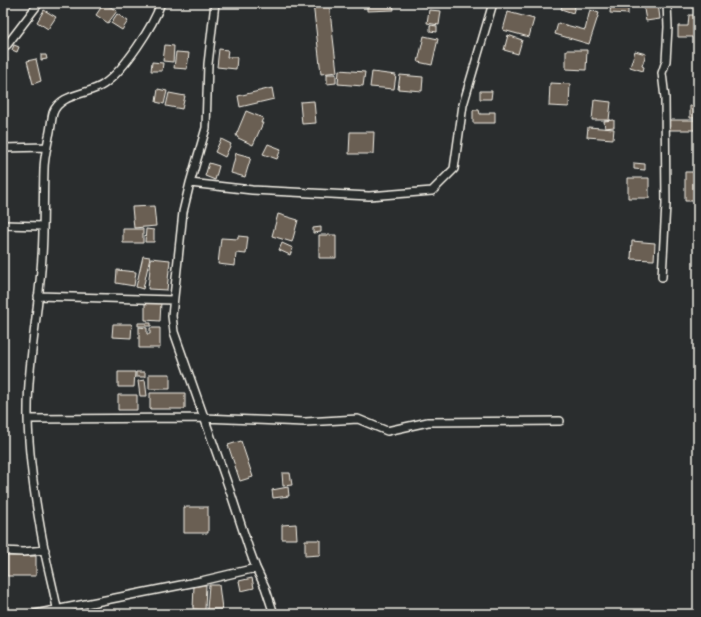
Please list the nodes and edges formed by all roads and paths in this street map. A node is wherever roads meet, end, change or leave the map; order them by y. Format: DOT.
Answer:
graph roads {
  1 [pos="39,3"];
  2 [pos="161,3"];
  3 [pos="215,3"];
  4 [pos="493,3"];
  5 [pos="667,3"];
  6 [pos="7,45"];
  7 [pos="48,147"];
  8 [pos="3,148"];
  9 [pos="190,184"];
  10 [pos="3,225"];
  11 [pos="42,226"];
  12 [pos="662,277"];
  13 [pos="38,296"];
  14 [pos="173,300"];
  15 [pos="204,418"];
  16 [pos="28,419"];
  17 [pos="560,421"];
  18 [pos="45,550"];
  19 [pos="3,551"];
  20 [pos="256,568"];
  21 [pos="58,612"];
  22 [pos="35,614"];
  23 [pos="274,614"];
  1 -- 6 [label="street"];
  2 -- 7 [label="street"];
  3 -- 9 [label="street"];
  4 -- 9 [label="street"];
  5 -- 12 [label="street"];
  7 -- 8 [label="street"];
  7 -- 11 [label="street"];
  9 -- 14 [label="street"];
  10 -- 11 [label="street"];
  11 -- 13 [label="street"];
  13 -- 14 [label="street"];
  13 -- 16 [label="street"];
  14 -- 15 [label="street"];
  15 -- 16 [label="street"];
  15 -- 17 [label="street"];
  15 -- 20 [label="street"];
  16 -- 18 [label="street"];
  18 -- 19 [label="street"];
  18 -- 21 [label="street"];
  20 -- 21 [label="street"];
  20 -- 23 [label="street"];
  21 -- 22 [label="street"];
}
